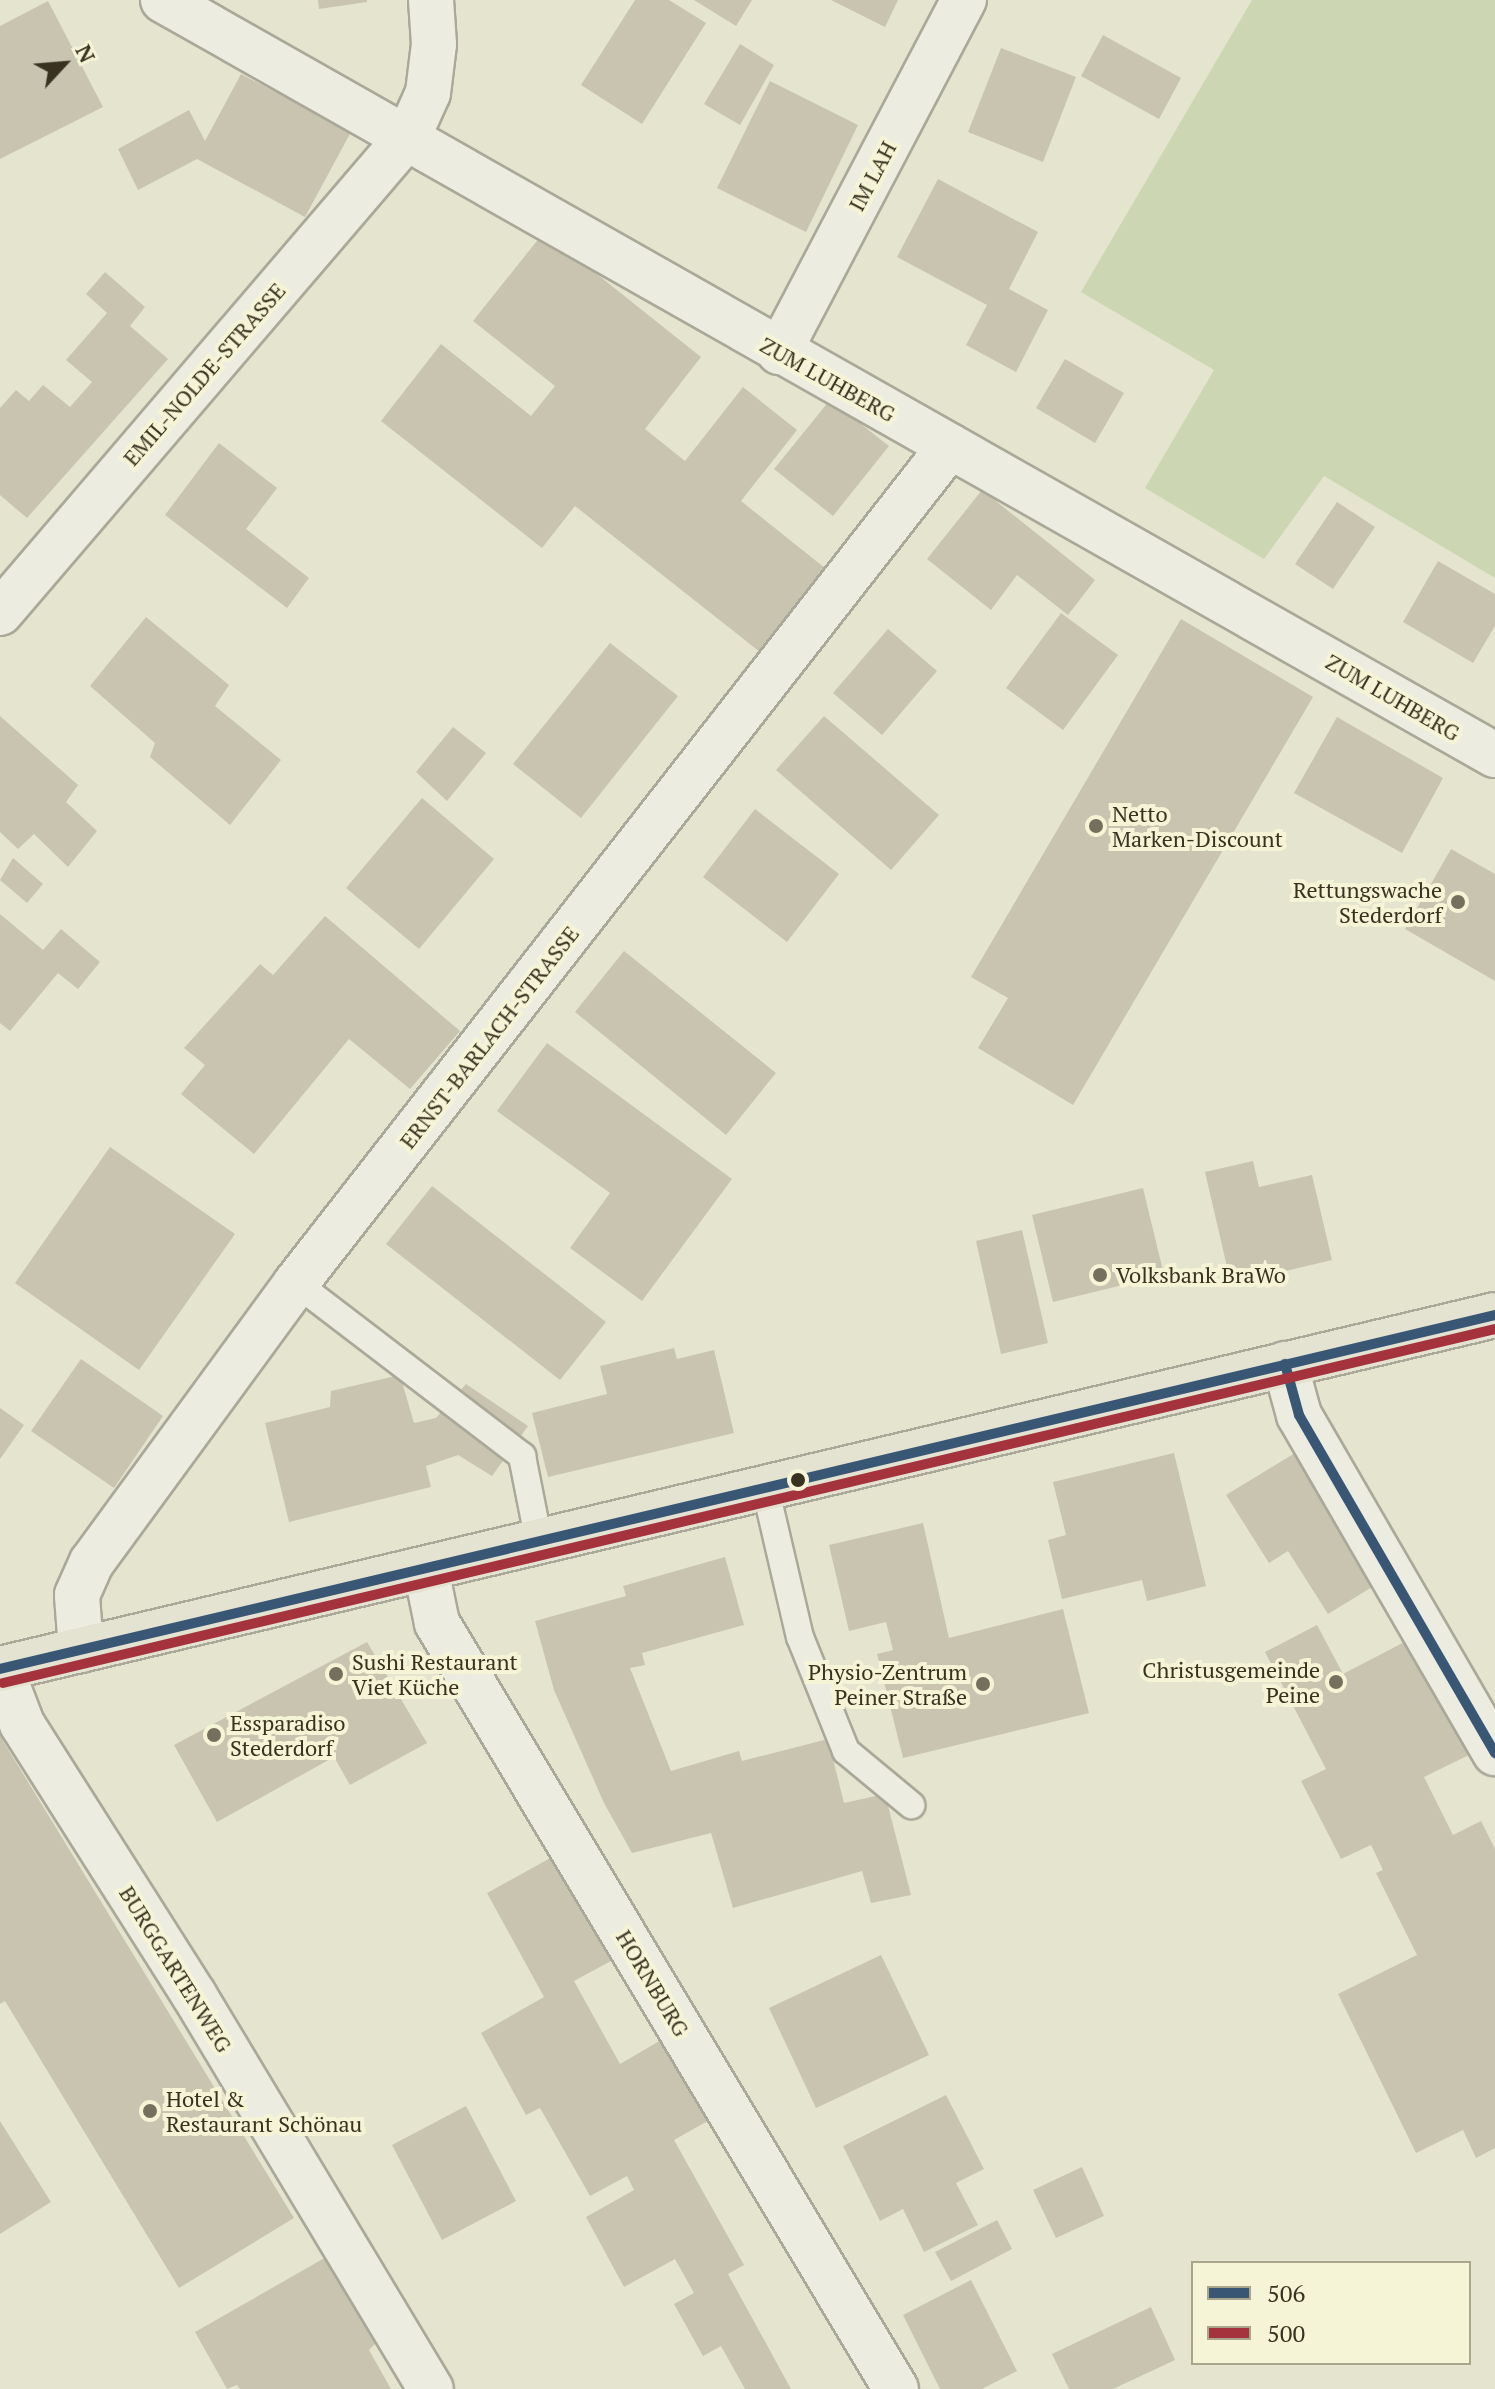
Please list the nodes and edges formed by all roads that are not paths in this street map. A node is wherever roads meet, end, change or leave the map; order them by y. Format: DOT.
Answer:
graph roads {
  1 [pos="163,0"];
  2 [pos="431,0"];
  3 [pos="964,0"];
  4 [pos="409,135"];
  5 [pos="779,352"];
  6 [pos="950,446"];
  7 [pos="0,613"];
  8 [pos="1495,755"];
  9 [pos="296,1283"];
  10 [pos="1495,1315"];
  11 [pos="1285,1364"];
  12 [pos="765,1487"];
  13 [pos="539,1542"];
  14 [pos="426,1570"];
  15 [pos="81,1650"];
  16 [pos="1,1669"];
  17 [pos="1495,1753"];
  18 [pos="911,1805"];
  19 [pos="431,2389"];
  20 [pos="896,2389"];
  1 -- 4 [label="street, ZUM LUHBERG"];
  2 -- 4 [label="street, EMIL-NOLDE-STRASSE"];
  3 -- 5 [label="street, IM LAH"];
  4 -- 5 [label="street, ZUM LUHBERG"];
  4 -- 7 [label="street, EMIL-NOLDE-STRASSE"];
  5 -- 6 [label="street, ZUM LUHBERG"];
  6 -- 8 [label="street, ZUM LUHBERG"];
  6 -- 9 [label="street, ERNST-BARLACH-STRASSE"];
  9 -- 13 [label="lane"];
  9 -- 15 [label="street, ERNST-BARLACH-STRASSE"];
  10 -- 11 [label="main road"];
  11 -- 12 [label="main road"];
  11 -- 17 [label="street"];
  12 -- 13 [label="main road"];
  12 -- 18 [label="lane"];
  13 -- 14 [label="main road"];
  14 -- 15 [label="main road"];
  14 -- 20 [label="street, HORNBURG"];
  15 -- 16 [label="main road"];
  16 -- 19 [label="street, BURGGARTENWEG"];
}
